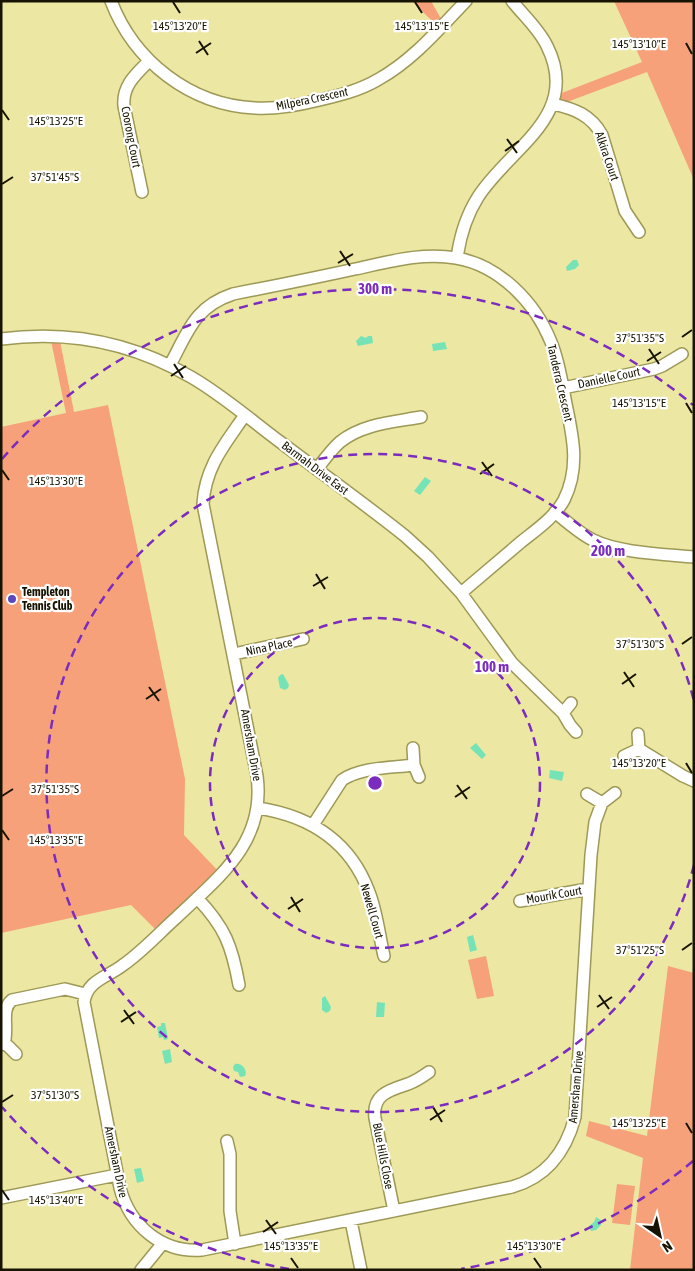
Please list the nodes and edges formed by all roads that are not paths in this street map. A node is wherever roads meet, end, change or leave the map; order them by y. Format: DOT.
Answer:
graph roads {
  1 [pos="111,1"];
  2 [pos="466,1"];
  3 [pos="512,1"];
  4 [pos="149,61"];
  5 [pos="553,104"];
  6 [pos="142,192"];
  7 [pos="639,232"];
  8 [pos="457,258"];
  9 [pos="1,339"];
  10 [pos="682,354"];
  11 [pos="170,365"];
  12 [pos="563,388"];
  13 [pos="245,416"];
  14 [pos="421,417"];
  15 [pos="316,469"];
  16 [pos="555,512"];
  17 [pos="694,557"];
  18 [pos="461,594"];
  19 [pos="304,639"];
  20 [pos="234,654"];
  21 [pos="571,703"];
  22 [pos="562,713"];
  23 [pos="576,732"];
  24 [pos="638,734"];
  25 [pos="414,748"];
  26 [pos="639,749"];
  27 [pos="624,756"];
  28 [pos="414,764"];
  29 [pos="419,777"];
  30 [pos="694,781"];
  31 [pos="615,793"];
  32 [pos="587,794"];
  33 [pos="602,803"];
  34 [pos="258,808"];
  35 [pos="313,825"];
  36 [pos="588,889"];
  37 [pos="197,898"];
  38 [pos="520,901"];
  39 [pos="384,956"];
  40 [pos="238,985"];
  41 [pos="85,994"];
  42 [pos="3,1044"];
  43 [pos="16,1054"];
  44 [pos="429,1072"];
  45 [pos="227,1141"];
  46 [pos="118,1175"];
  47 [pos="1,1198"];
  48 [pos="394,1211"];
  49 [pos="351,1221"];
  50 [pos="163,1244"];
  51 [pos="235,1244"];
  52 [pos="141,1270"];
  53 [pos="361,1270"];
  1 -- 4 [label="street, Milpera Crescent"];
  2 -- 4 [label="street, Milpera Crescent"];
  3 -- 5 [label="street"];
  4 -- 6 [label="street, Coorong Court"];
  5 -- 7 [label="street, Alkira Court"];
  5 -- 8 [label="street"];
  8 -- 11 [label="street, Tanderra Crescent"];
  8 -- 12 [label="street, Tanderra Crescent"];
  9 -- 11 [label="street, Barmah Drive East"];
  10 -- 12 [label="street, Danielle Court"];
  11 -- 13 [label="street, Barmah Drive East"];
  12 -- 16 [label="street, Tanderra Crescent"];
  13 -- 15 [label="street, Barmah Drive East"];
  13 -- 20 [label="street, Amersham Drive"];
  14 -- 15 [label="street"];
  15 -- 18 [label="street, Barmah Drive East"];
  16 -- 17 [label="street"];
  16 -- 18 [label="street, Tanderra Crescent"];
  18 -- 22 [label="street, Barmah Drive East"];
  19 -- 20 [label="street, Nina Place"];
  20 -- 34 [label="street, Amersham Drive"];
  21 -- 22 [label="street"];
  22 -- 23 [label="street, Barmah Drive East"];
  24 -- 26 [label="street"];
  25 -- 28 [label="street"];
  26 -- 27 [label="street"];
  26 -- 30 [label="street"];
  28 -- 29 [label="street"];
  28 -- 35 [label="street"];
  31 -- 33 [label="street"];
  32 -- 33 [label="street"];
  33 -- 36 [label="street, Amersham Drive"];
  34 -- 35 [label="street, Newell Court"];
  34 -- 37 [label="street, Amersham Drive"];
  35 -- 39 [label="street, Newell Court"];
  36 -- 38 [label="street, Mourik Court"];
  36 -- 48 [label="street, Amersham Drive"];
  37 -- 40 [label="street"];
  37 -- 41 [label="street, Amersham Drive"];
  41 -- 42 [label="street"];
  41 -- 46 [label="street, Amersham Drive"];
  42 -- 43 [label="street"];
  44 -- 48 [label="street, Blue Hills Close"];
  45 -- 51 [label="street"];
  46 -- 47 [label="street"];
  46 -- 50 [label="street, Amersham Drive"];
  48 -- 49 [label="street, Amersham Drive"];
  49 -- 51 [label="street, Amersham Drive"];
  49 -- 53 [label="street"];
  50 -- 51 [label="street, Amersham Drive"];
  50 -- 52 [label="street"];
}
